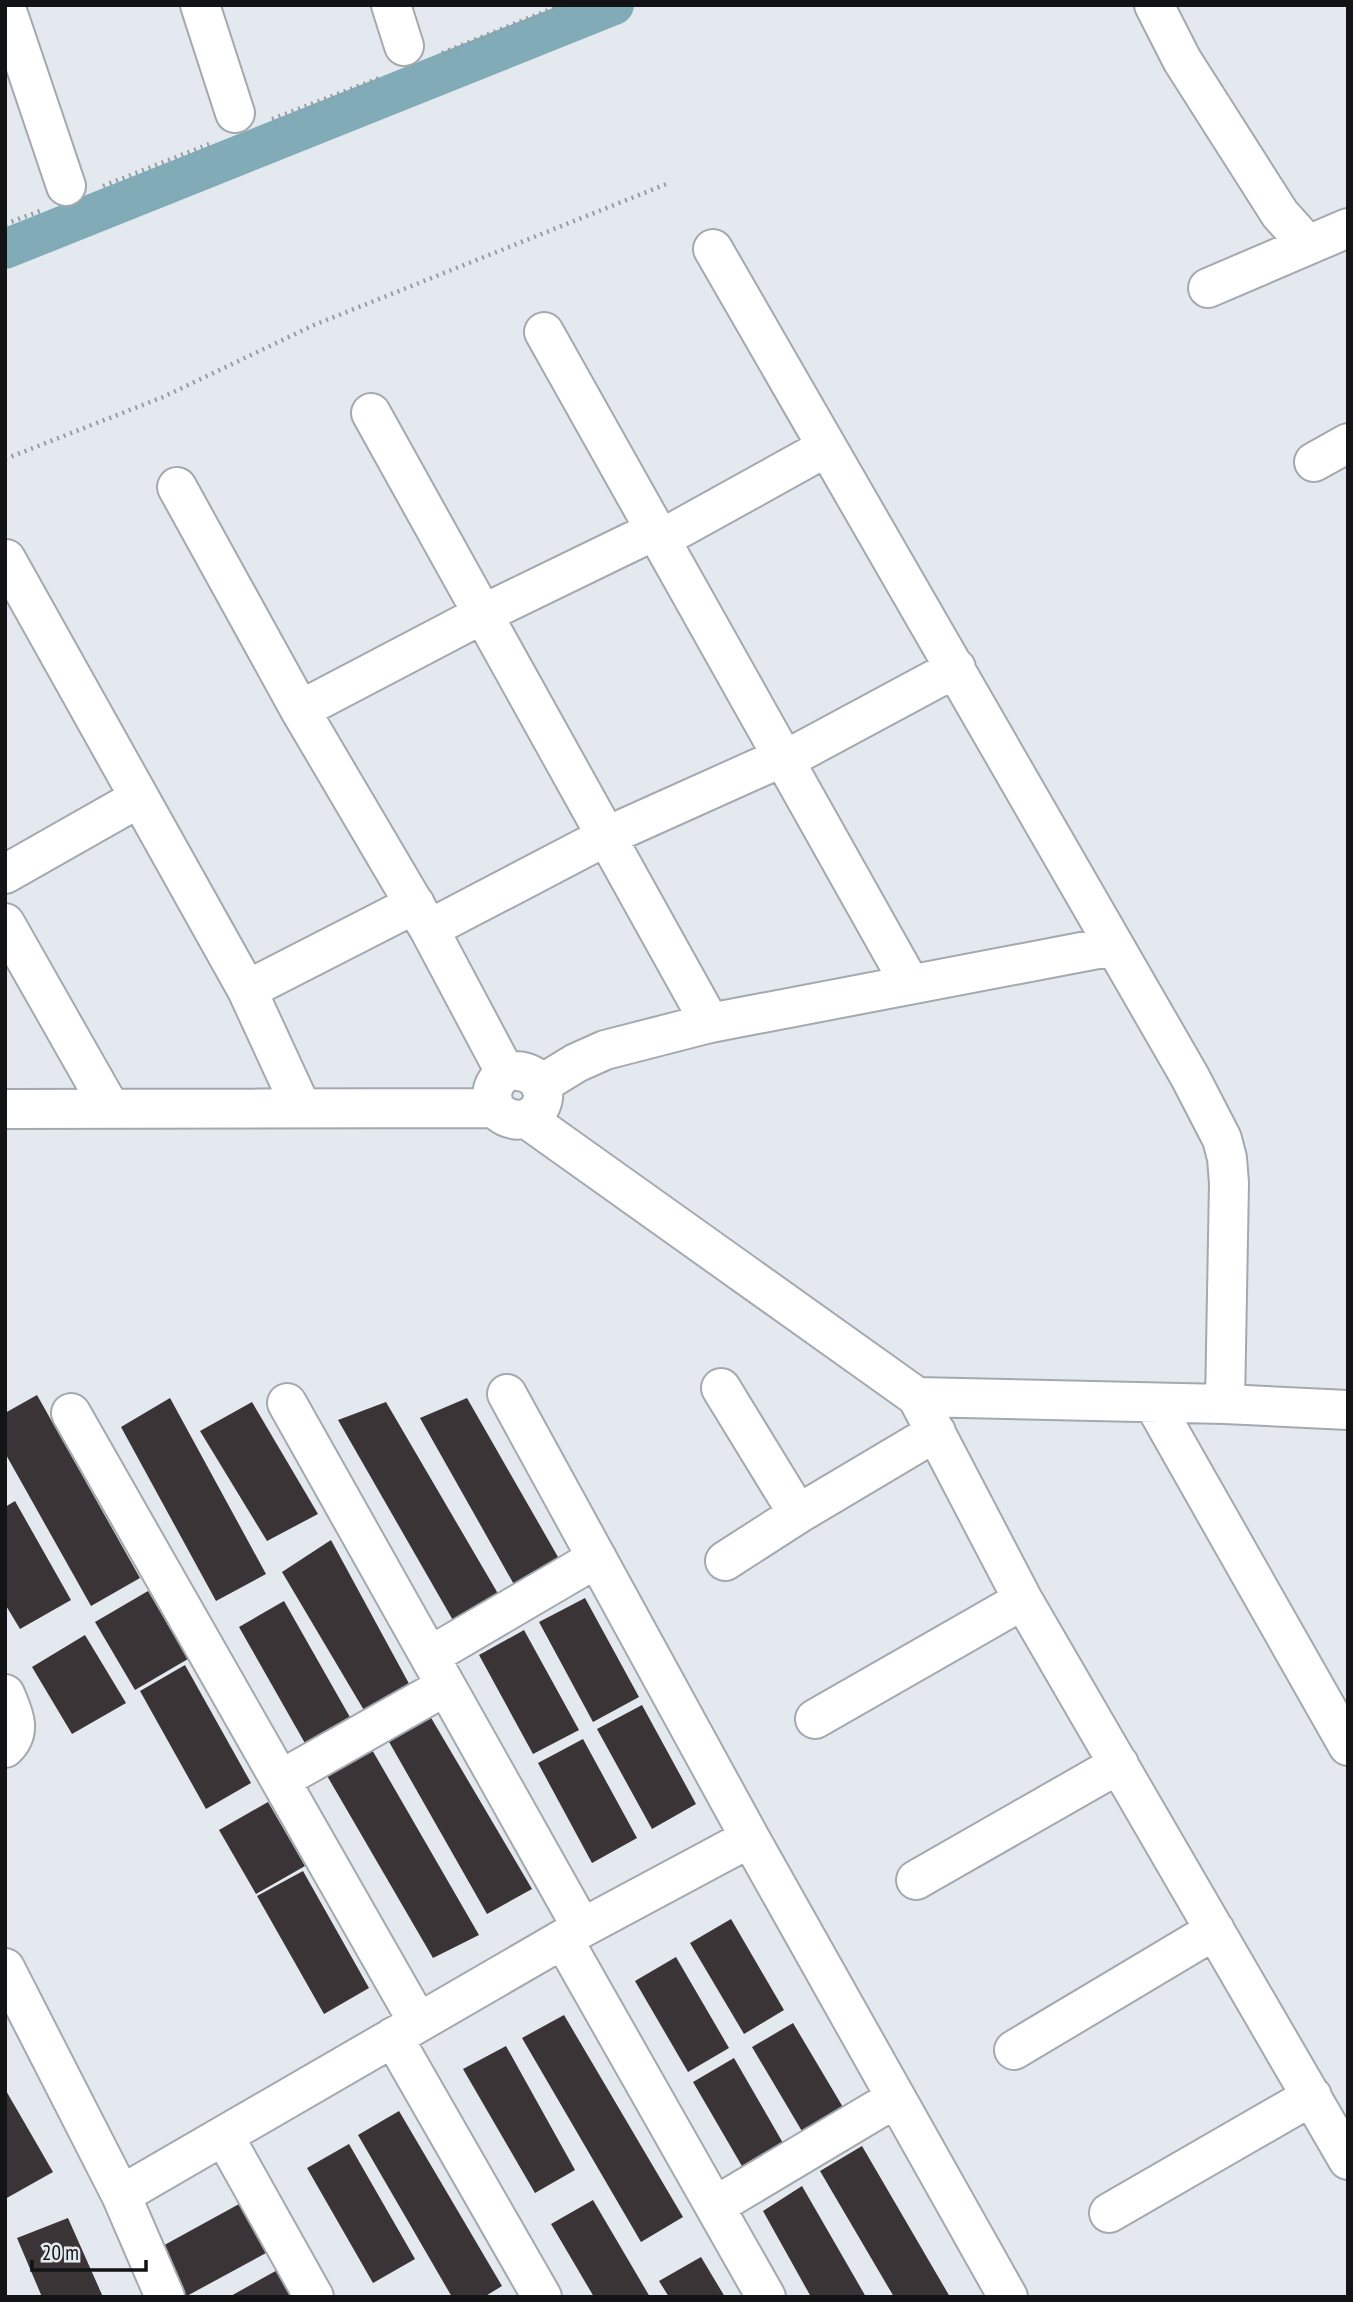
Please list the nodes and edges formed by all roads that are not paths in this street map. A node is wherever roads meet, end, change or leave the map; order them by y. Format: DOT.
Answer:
graph roads {
  1 [pos="5,5"];
  2 [pos="200,5"];
  3 [pos="391,5"];
  4 [pos="1154,5"];
  5 [pos="409,58"];
  6 [pos="239,126"];
  7 [pos="68,195"];
  8 [pos="1348,228"];
  9 [pos="1307,244"];
  10 [pos="713,248"];
  11 [pos="1208,288"];
  12 [pos="544,331"];
  13 [pos="371,412"];
  14 [pos="1348,443"];
  15 [pos="827,447"];
  16 [pos="1314,462"];
  17 [pos="177,487"];
  18 [pos="658,534"];
  19 [pos="6,559"];
  20 [pos="482,614"];
  21 [pos="956,668"];
  22 [pos="300,710"];
  23 [pos="784,759"];
  24 [pos="139,798"];
  25 [pos="605,837"];
  26 [pos="5,874"];
  27 [pos="422,916"];
  28 [pos="5,923"];
  29 [pos="1113,946"];
  30 [pos="911,984"];
  31 [pos="247,990"];
  32 [pos="709,1023"];
  33 [pos="517,1096"];
  34 [pos="301,1107"];
  35 [pos="110,1108"];
  36 [pos="5,1109"];
  37 [pos="721,1388"];
  38 [pos="507,1394"];
  39 [pos="917,1397"];
  40 [pos="287,1403"];
  41 [pos="1154,1404"];
  42 [pos="1225,1404"];
  43 [pos="1348,1410"];
  44 [pos="71,1413"];
  45 [pos="936,1433"];
  46 [pos="798,1514"];
  47 [pos="597,1558"];
  48 [pos="725,1561"];
  49 [pos="1023,1600"];
  50 [pos="438,1671"];
  51 [pos="5,1694"];
  52 [pos="1337,1701"];
  53 [pos="815,1719"];
  54 [pos="1348,1746"];
  55 [pos="5,1748"];
  56 [pos="1119,1764"];
  57 [pos="280,1780"];
  58 [pos="750,1838"];
  59 [pos="916,1880"];
  60 [pos="1215,1930"];
  61 [pos="573,1933"];
  62 [pos="5,1968"];
  63 [pos="405,2029"];
  64 [pos="1014,2050"];
  65 [pos="1312,2096"];
  66 [pos="896,2098"];
  67 [pos="224,2136"];
  68 [pos="1348,2160"];
  69 [pos="121,2195"];
  70 [pos="715,2206"];
  71 [pos="1109,2213"];
  72 [pos="165,2297"];
  73 [pos="314,2297"];
  74 [pos="542,2297"];
  75 [pos="766,2297"];
  76 [pos="1008,2297"];
  1 -- 7 [label="street"];
  2 -- 6 [label="street"];
  3 -- 5 [label="street"];
  4 -- 9 [label="street"];
  8 -- 9 [label="street"];
  9 -- 11 [label="street"];
  10 -- 15 [label="street"];
  12 -- 18 [label="street"];
  13 -- 20 [label="street"];
  14 -- 16 [label="street"];
  15 -- 18 [label="street"];
  15 -- 21 [label="street"];
  17 -- 22 [label="street"];
  18 -- 20 [label="street"];
  18 -- 23 [label="street"];
  19 -- 24 [label="street"];
  20 -- 22 [label="street"];
  20 -- 25 [label="street"];
  21 -- 23 [label="street"];
  21 -- 29 [label="street"];
  22 -- 27 [label="street"];
  23 -- 25 [label="street"];
  23 -- 30 [label="street"];
  24 -- 26 [label="street"];
  24 -- 31 [label="street"];
  25 -- 27 [label="street"];
  25 -- 32 [label="street"];
  27 -- 31 [label="street"];
  27 -- 33 [label="street"];
  28 -- 35 [label="street"];
  29 -- 30 [label="street"];
  29 -- 42 [label="street"];
  30 -- 32 [label="street"];
  31 -- 34 [label="street"];
  32 -- 33 [label="street"];
  33 -- 34 [label="street"];
  33 -- 39 [label="street"];
  34 -- 35 [label="street"];
  35 -- 36 [label="street"];
  37 -- 46 [label="street"];
  38 -- 47 [label="street"];
  39 -- 41 [label="street"];
  39 -- 45 [label="street"];
  40 -- 50 [label="street"];
  41 -- 42 [label="street"];
  41 -- 52 [label="street"];
  42 -- 43 [label="street"];
  44 -- 57 [label="street"];
  45 -- 46 [label="street"];
  45 -- 49 [label="street"];
  46 -- 48 [label="street"];
  47 -- 50 [label="street"];
  47 -- 58 [label="street"];
  49 -- 53 [label="street"];
  49 -- 56 [label="street"];
  50 -- 57 [label="street"];
  50 -- 61 [label="street"];
  51 -- 55 [label="street"];
  52 -- 54 [label="street"];
  56 -- 59 [label="street"];
  56 -- 60 [label="street"];
  57 -- 63 [label="street"];
  58 -- 61 [label="street"];
  58 -- 66 [label="street"];
  60 -- 64 [label="street"];
  60 -- 65 [label="street"];
  61 -- 63 [label="street"];
  61 -- 70 [label="street"];
  62 -- 69 [label="street"];
  63 -- 67 [label="street"];
  63 -- 74 [label="street"];
  65 -- 68 [label="street"];
  65 -- 71 [label="street"];
  66 -- 70 [label="street"];
  66 -- 76 [label="street"];
  67 -- 69 [label="street"];
  67 -- 73 [label="street"];
  69 -- 72 [label="street"];
  70 -- 75 [label="street"];
}
